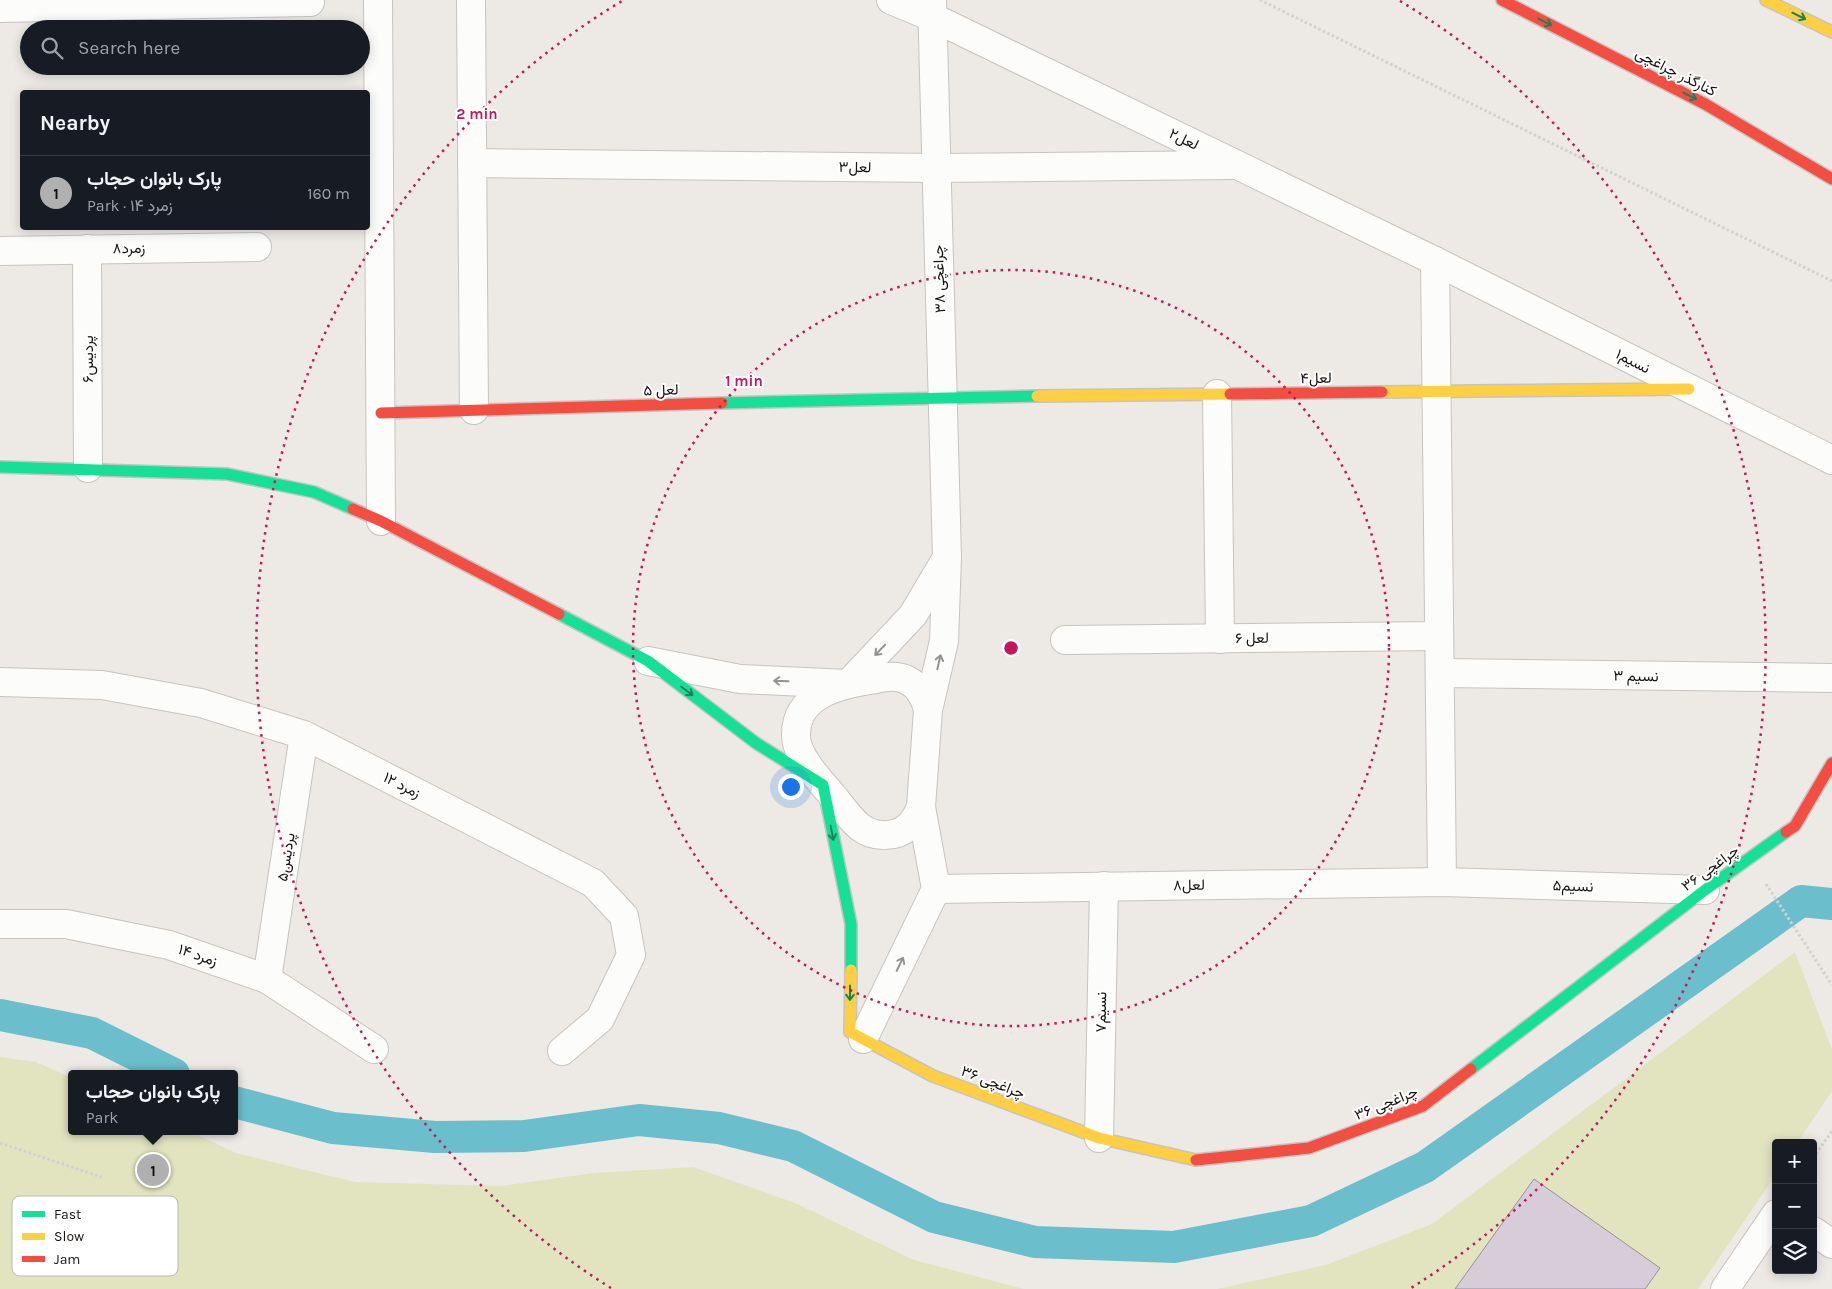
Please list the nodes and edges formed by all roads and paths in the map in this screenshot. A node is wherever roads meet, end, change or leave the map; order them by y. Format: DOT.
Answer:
graph roads {
  1 [pos="378,0"];
  2 [pos="471,0"];
  3 [pos="891,0"];
  4 [pos="1260,0"];
  5 [pos="1502,0"];
  6 [pos="1766,0"];
  7 [pos="310,2"];
  8 [pos="0,8"];
  9 [pos="932,9"];
  10 [pos="1832,32"];
  11 [pos="472,163"];
  12 [pos="1238,165"];
  13 [pos="936,168"];
  14 [pos="1832,179"];
  15 [pos="257,246"];
  16 [pos="87,249"];
  17 [pos="0,251"];
  18 [pos="1435,261"];
  19 [pos="1832,281"];
  20 [pos="1689,389"];
  21 [pos="1437,392"];
  22 [pos="1217,394"];
  23 [pos="943,397"];
  24 [pos="474,410"];
  25 [pos="381,413"];
  26 [pos="1832,460"];
  27 [pos="0,467"];
  28 [pos="88,468"];
  29 [pos="381,521"];
  30 [pos="947,558"];
  31 [pos="1439,636"];
  32 [pos="1220,639"];
  33 [pos="1065,640"];
  34 [pos="648,661"];
  35 [pos="1440,673"];
  36 [pos="1832,678"];
  37 [pos="0,682"];
  38 [pos="848,684"];
  39 [pos="928,710"];
  40 [pos="304,735"];
  41 [pos="1832,763"];
  42 [pos="823,785"];
  43 [pos="921,807"];
  44 [pos="1442,882"];
  45 [pos="1104,886"];
  46 [pos="1769,887"];
  47 [pos="936,889"];
  48 [pos="1705,890"];
  49 [pos="0,924"];
  50 [pos="267,978"];
  51 [pos="1832,984"];
  52 [pos="857,1036"];
  53 [pos="374,1049"];
  54 [pos="562,1051"];
  55 [pos="1832,1131"];
  56 [pos="1099,1138"];
  57 [pos="0,1143"];
  58 [pos="1817,1152"];
  59 [pos="104,1178"];
  60 [pos="1772,1220"];
  61 [pos="1817,1234"];
  62 [pos="1832,1244"];
  63 [pos="1725,1289"];
  1 -- 25 [label="street"];
  2 -- 11 [label="street"];
  3 -- 9 [label="street, لعل۲"];
  4 -- 19 [label="path"];
  5 -- 14 [label="main road, کنارگذر چراغچی, one-way"];
  6 -- 10 [label="main road, one-way"];
  7 -- 8 [label="street"];
  9 -- 12 [label="street, لعل۲"];
  9 -- 13 [label="street, چراغچی ۳۸"];
  11 -- 13 [label="street, لعل۳"];
  11 -- 24 [label="street"];
  12 -- 13 [label="street, لعل۳"];
  12 -- 18 [label="street, لعل۲"];
  13 -- 23 [label="street, چراغچی ۳۸"];
  15 -- 16 [label="street, زمرد۸"];
  16 -- 17 [label="street, زمرد۸"];
  16 -- 28 [label="street, پردیس۶"];
  18 -- 20 [label="street, نسیم۱"];
  18 -- 21 [label="street"];
  20 -- 21 [label="main road, لعل۴"];
  20 -- 26 [label="street, نسیم۱"];
  21 -- 22 [label="main road, لعل۴"];
  21 -- 31 [label="street"];
  22 -- 23 [label="main road, لعل۴"];
  22 -- 32 [label="street"];
  23 -- 24 [label="main road, لعل ۵"];
  23 -- 30 [label="street, چراغچی ۳۸"];
  24 -- 25 [label="main road, لعل ۵"];
  25 -- 29 [label="street"];
  27 -- 28 [label="main road"];
  28 -- 29 [label="main road"];
  29 -- 34 [label="main road"];
  30 -- 38 [label="street, one-way"];
  39 -- 30 [label="street, چراغچی ۳۸, one-way"];
  31 -- 32 [label="street, لعل ۶"];
  31 -- 35 [label="street"];
  32 -- 33 [label="street, لعل ۶"];
  38 -- 34 [label="street, one-way"];
  34 -- 42 [label="main road, one-way"];
  35 -- 36 [label="street, نسیم ۳"];
  35 -- 44 [label="street"];
  37 -- 40 [label="street, زمرد ۱۲"];
  38 -- 39 [label="street"];
  38 -- 42 [label="street"];
  39 -- 43 [label="street"];
  40 -- 50 [label="street, پردیس۵"];
  40 -- 54 [label="street, زمرد ۱۲"];
  41 -- 48 [label="main road, چراغچی ۳۶"];
  42 -- 43 [label="street"];
  42 -- 52 [label="main road, one-way"];
  43 -- 47 [label="street"];
  44 -- 45 [label="street, لعل۸"];
  44 -- 48 [label="street, نسیم۵"];
  45 -- 47 [label="street, لعل۸"];
  45 -- 56 [label="street, نسیم۷"];
  46 -- 51 [label="path"];
  52 -- 47 [label="street, one-way"];
  48 -- 56 [label="main road, چراغچی ۳۶"];
  49 -- 50 [label="street, زمرد ۱۴"];
  50 -- 53 [label="street, زمرد ۱۴"];
  52 -- 56 [label="main road, چراغچی ۳۶"];
  55 -- 58 [label="path"];
  57 -- 59 [label="path"];
  60 -- 63 [label="street"];
  61 -- 62 [label="street"];
}
